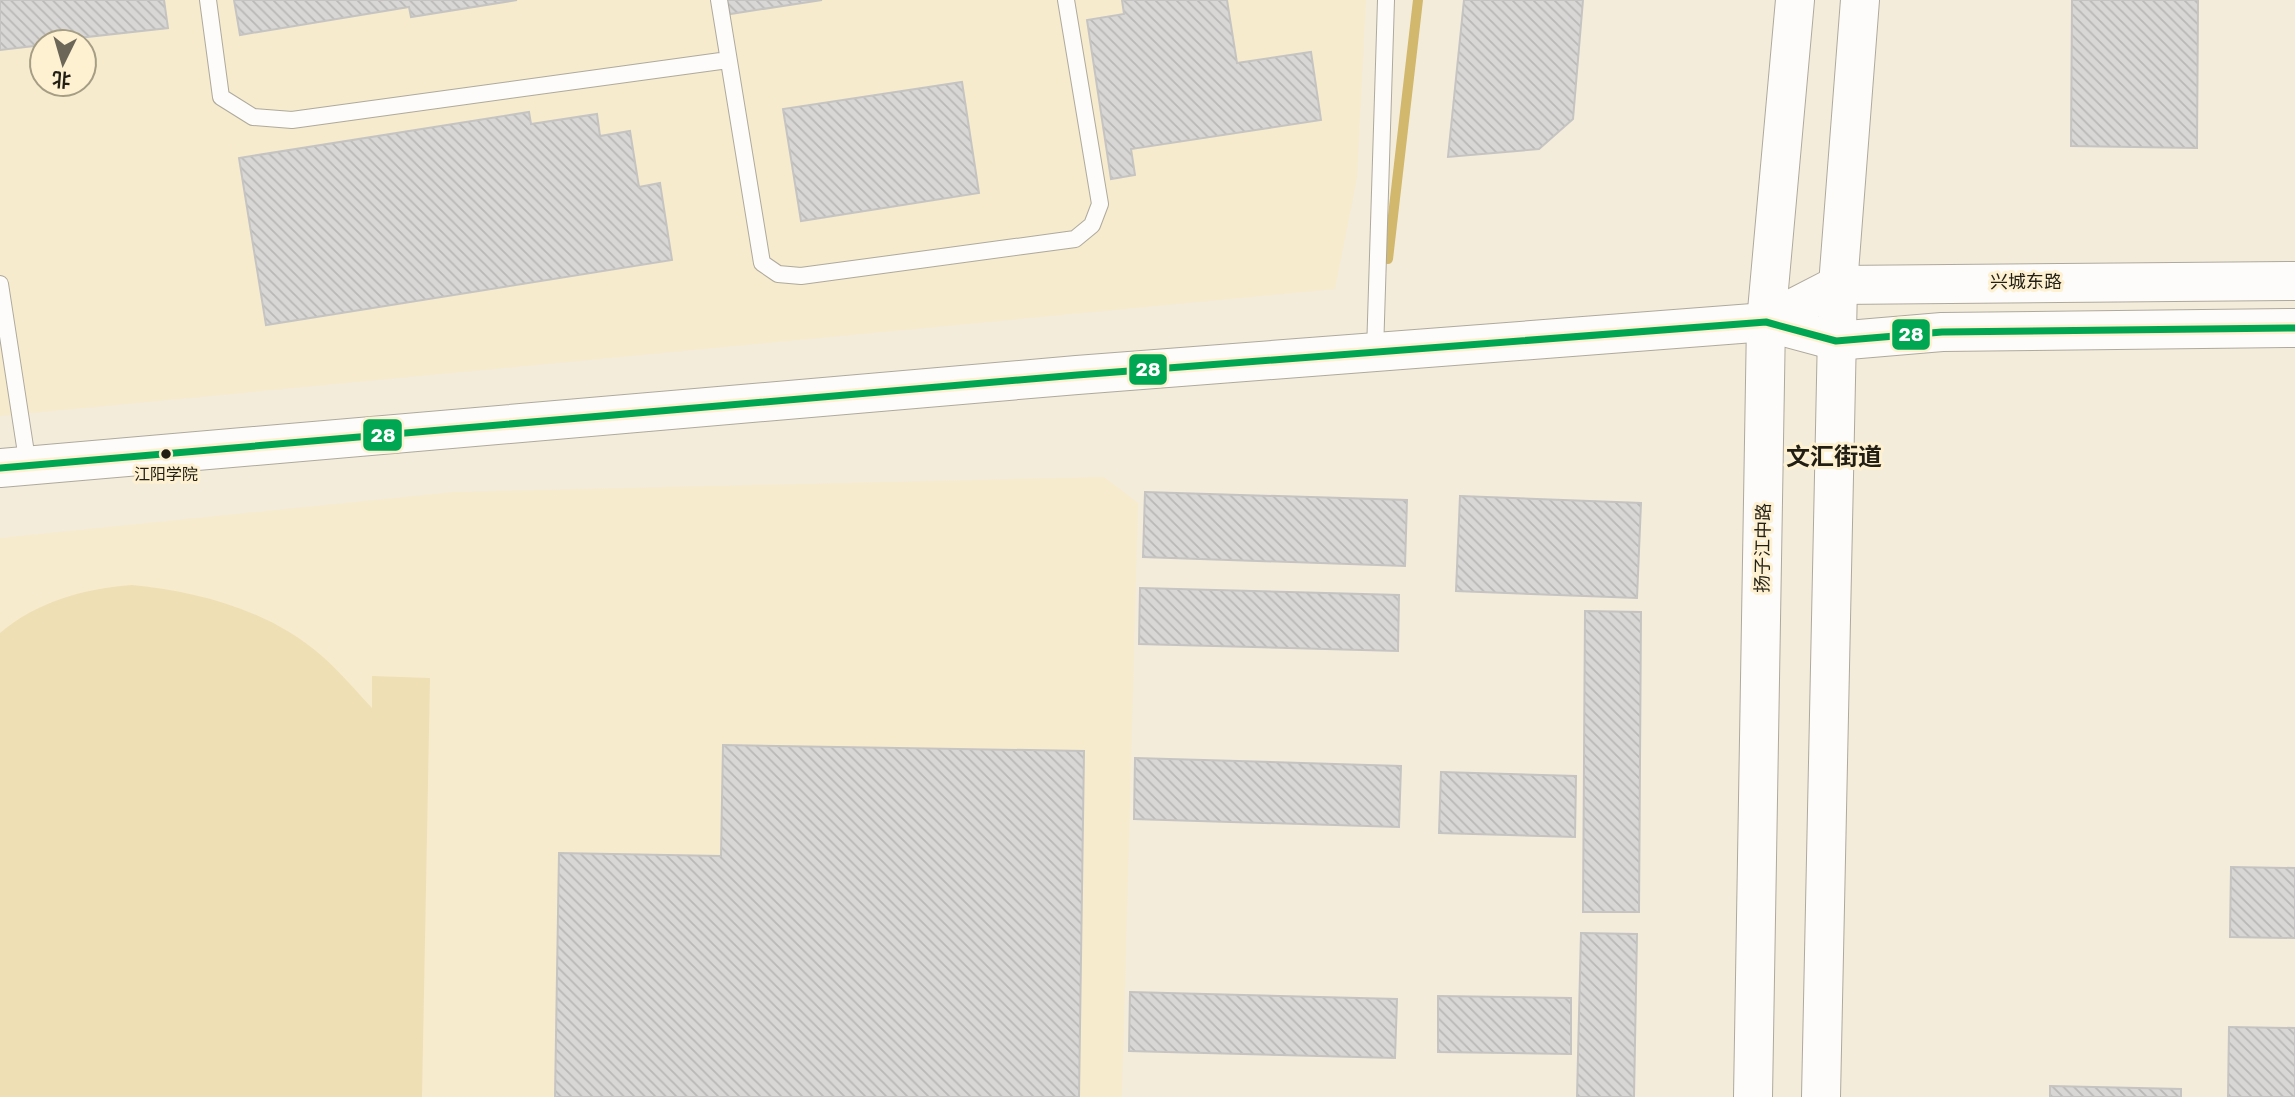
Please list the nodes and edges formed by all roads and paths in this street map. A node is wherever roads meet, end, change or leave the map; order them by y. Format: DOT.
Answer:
graph roads {
  1 [pos="208,0"];
  2 [pos="719,0"];
  3 [pos="1066,0"];
  4 [pos="1386,0"];
  5 [pos="1795,0"];
  6 [pos="1860,0"];
  7 [pos="728,60"];
  8 [pos="2295,281"];
  9 [pos="0,284"];
  10 [pos="1838,285"];
  11 [pos="1766,322"];
  12 [pos="2295,328"];
  13 [pos="1836,341"];
  14 [pos="1375,352"];
  15 [pos="14,467"];
  16 [pos="1753,1097"];
  17 [pos="1821,1097"];
  1 -- 7 [label="lane"];
  2 -- 7 [label="lane"];
  3 -- 7 [label="lane"];
  4 -- 14 [label="lane"];
  5 -- 11 [label="street, 扬子江中路"];
  6 -- 10 [label="street"];
  8 -- 10 [label="street, 兴城东路"];
  9 -- 15 [label="lane"];
  10 -- 11 [label="street, 兴城东路"];
  10 -- 13 [label="street"];
  11 -- 13 [label="street, 兴城东路"];
  11 -- 14 [label="street, 兴城东路"];
  11 -- 16 [label="street, 扬子江中路"];
  12 -- 13 [label="street, 兴城东路"];
  13 -- 17 [label="street"];
  14 -- 15 [label="street, 兴城东路"];
}
